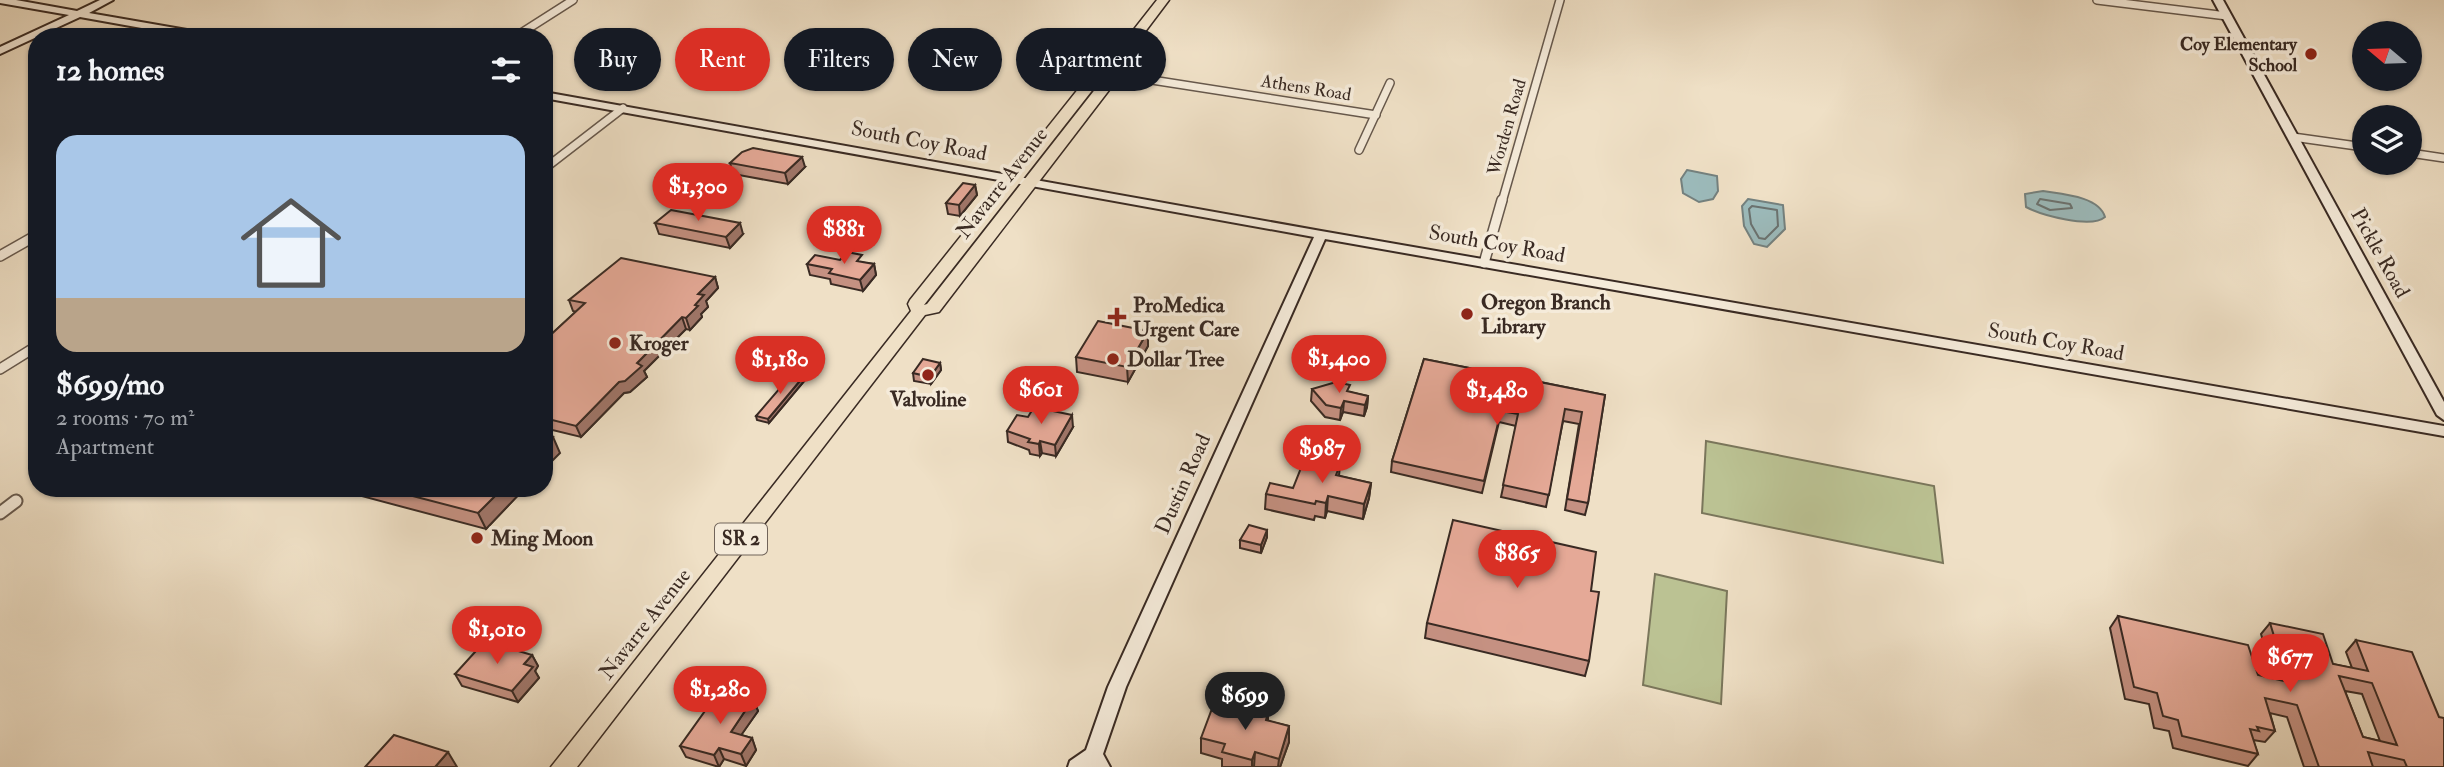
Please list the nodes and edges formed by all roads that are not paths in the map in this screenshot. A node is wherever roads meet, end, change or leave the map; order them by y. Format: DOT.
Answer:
graph roads {
  1 [pos="0,0"];
  2 [pos="108,0"];
  3 [pos="573,0"];
  4 [pos="1163,0"];
  5 [pos="1560,0"];
  6 [pos="2097,0"];
  7 [pos="2218,0"];
  8 [pos="76,15"];
  9 [pos="2227,16"];
  10 [pos="49,28"];
  11 [pos="155,28"];
  12 [pos="529,28"];
  13 [pos="1142,28"];
  14 [pos="28,38"];
  15 [pos="0,51"];
  16 [pos="1166,82"];
  17 [pos="1390,83"];
  18 [pos="1085,91"];
  19 [pos="1094,91"];
  20 [pos="1101,91"];
  21 [pos="553,96"];
  22 [pos="1091,104"];
  23 [pos="623,108"];
  24 [pos="1376,115"];
  25 [pos="2293,136"];
  26 [pos="2352,144"];
  27 [pos="1359,150"];
  28 [pos="2422,155"];
  29 [pos="2444,158"];
  30 [pos="553,162"];
  31 [pos="1022,182"];
  32 [pos="1321,235"];
  33 [pos="28,240"];
  34 [pos="0,256"];
  35 [pos="1484,263"];
  36 [pos="28,352"];
  37 [pos="0,369"];
  38 [pos="2444,415"];
  39 [pos="2444,431"];
  40 [pos="16,501"];
  41 [pos="0,513"];
  42 [pos="1097,761"];
  43 [pos="563,767"];
  44 [pos="1077,767"];
  1 -- 8 [label="street"];
  2 -- 8 [label="street"];
  3 -- 12 [label="street"];
  4 -- 13 [label="highway, Navarre Avenue / SR 2"];
  5 -- 35 [label="street, Worden Road"];
  6 -- 9 [label="street"];
  7 -- 9 [label="street, Pickle Road"];
  8 -- 10 [label="street"];
  8 -- 11 [label="street"];
  9 -- 25 [label="street, Pickle Road"];
  14 -- 15 [label="street"];
  16 -- 24 [label="street, Athens Road"];
  17 -- 24 [label="street"];
  18 -- 31 [label="highway, Navarre Avenue / SR 2"];
  19 -- 22 [label="highway"];
  20 -- 22 [label="highway, Navarre Avenue / SR 2"];
  21 -- 23 [label="street, South Coy Road"];
  22 -- 31 [label="highway, Navarre Avenue / SR 2"];
  23 -- 30 [label="street"];
  23 -- 31 [label="street, South Coy Road"];
  24 -- 27 [label="street"];
  25 -- 26 [label="street"];
  25 -- 38 [label="street, Pickle Road"];
  28 -- 29 [label="street"];
  31 -- 32 [label="street, South Coy Road"];
  31 -- 43 [label="highway, Navarre Avenue / SR 2"];
  32 -- 35 [label="street, South Coy Road"];
  32 -- 42 [label="street, Dustin Road"];
  33 -- 34 [label="street"];
  35 -- 39 [label="street, South Coy Road"];
  36 -- 37 [label="street"];
  40 -- 41 [label="street"];
  42 -- 44 [label="street, Dustin Road"];
}
